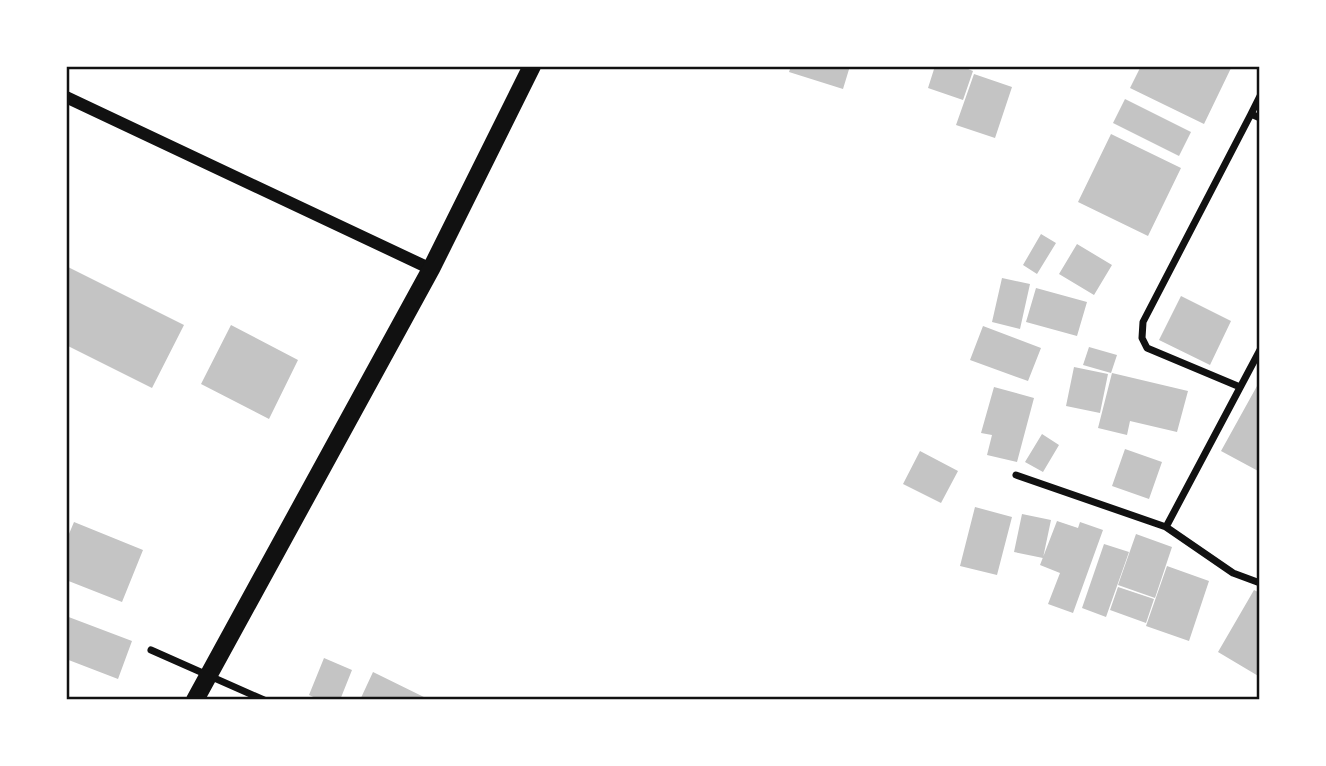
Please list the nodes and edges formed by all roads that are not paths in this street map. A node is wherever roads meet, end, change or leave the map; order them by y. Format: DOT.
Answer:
graph roads {
  1 [pos="531,66"];
  2 [pos="1259,96"];
  3 [pos="66,97"];
  4 [pos="1251,114"];
  5 [pos="1259,118"];
  6 [pos="431,269"];
  7 [pos="1259,350"];
  8 [pos="1240,387"];
  9 [pos="1016,475"];
  10 [pos="1166,527"];
  11 [pos="1259,583"];
  12 [pos="151,650"];
  13 [pos="208,675"];
  14 [pos="195,699"];
  15 [pos="264,699"];
  1 -- 6 [label="main road"];
  2 -- 4 [label="street"];
  3 -- 6 [label="street"];
  4 -- 5 [label="street"];
  4 -- 8 [label="street"];
  6 -- 13 [label="main road"];
  7 -- 8 [label="street"];
  8 -- 10 [label="street"];
  9 -- 10 [label="street"];
  10 -- 11 [label="street"];
  12 -- 13 [label="street"];
  13 -- 14 [label="main road"];
  13 -- 15 [label="street"];
}
